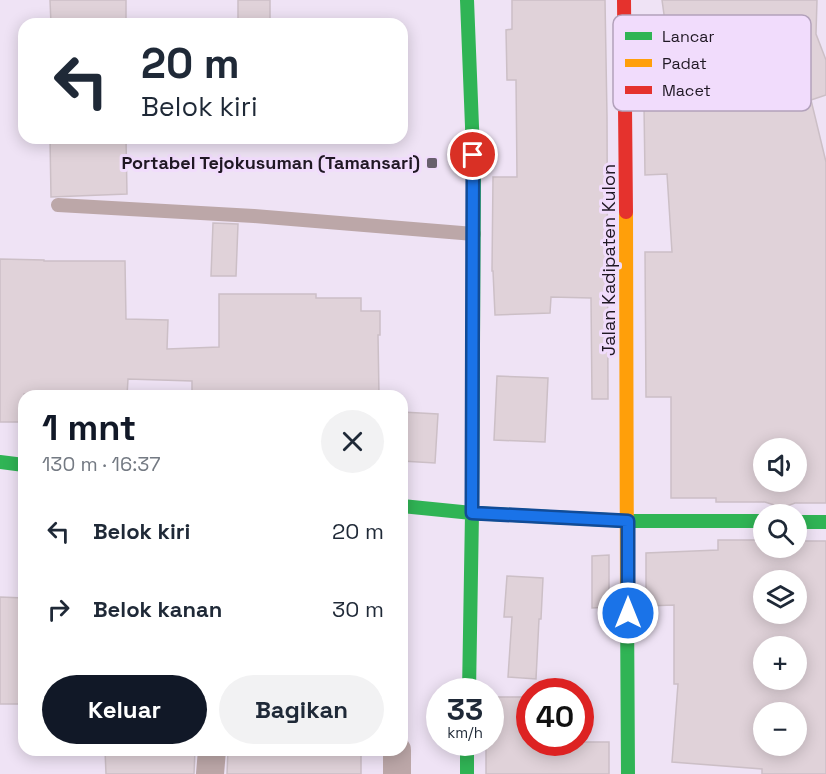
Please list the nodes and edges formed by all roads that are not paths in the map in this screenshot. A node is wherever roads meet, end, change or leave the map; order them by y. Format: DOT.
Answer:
graph roads {
  1 [pos="467,0"];
  2 [pos="624,0"];
  3 [pos="624,15"];
  4 [pos="625,111"];
  5 [pos="58,205"];
  6 [pos="474,234"];
  7 [pos="0,462"];
  8 [pos="18,464"];
  9 [pos="408,507"];
  10 [pos="472,513"];
  11 [pos="628,521"];
  12 [pos="753,521"];
  13 [pos="807,522"];
  14 [pos="826,522"];
  15 [pos="469,678"];
  16 [pos="212,756"];
  17 [pos="397,756"];
  18 [pos="467,756"];
  19 [pos="210,774"];
  20 [pos="397,774"];
  21 [pos="467,774"];
  22 [pos="628,774"];
  1 -- 6 [label="street"];
  2 -- 3 [label="street, Jalan Kadipaten Kulon"];
  4 -- 11 [label="street, Jalan Kadipaten Kulon"];
  5 -- 6 [label="lane"];
  6 -- 10 [label="street"];
  7 -- 8 [label="street"];
  9 -- 10 [label="street"];
  10 -- 11 [label="street"];
  10 -- 15 [label="street"];
  11 -- 12 [label="street"];
  11 -- 22 [label="street, Jalan Kadipaten Kulon"];
  13 -- 14 [label="street"];
  16 -- 19 [label="street"];
  17 -- 20 [label="street"];
  18 -- 21 [label="street"];
}
